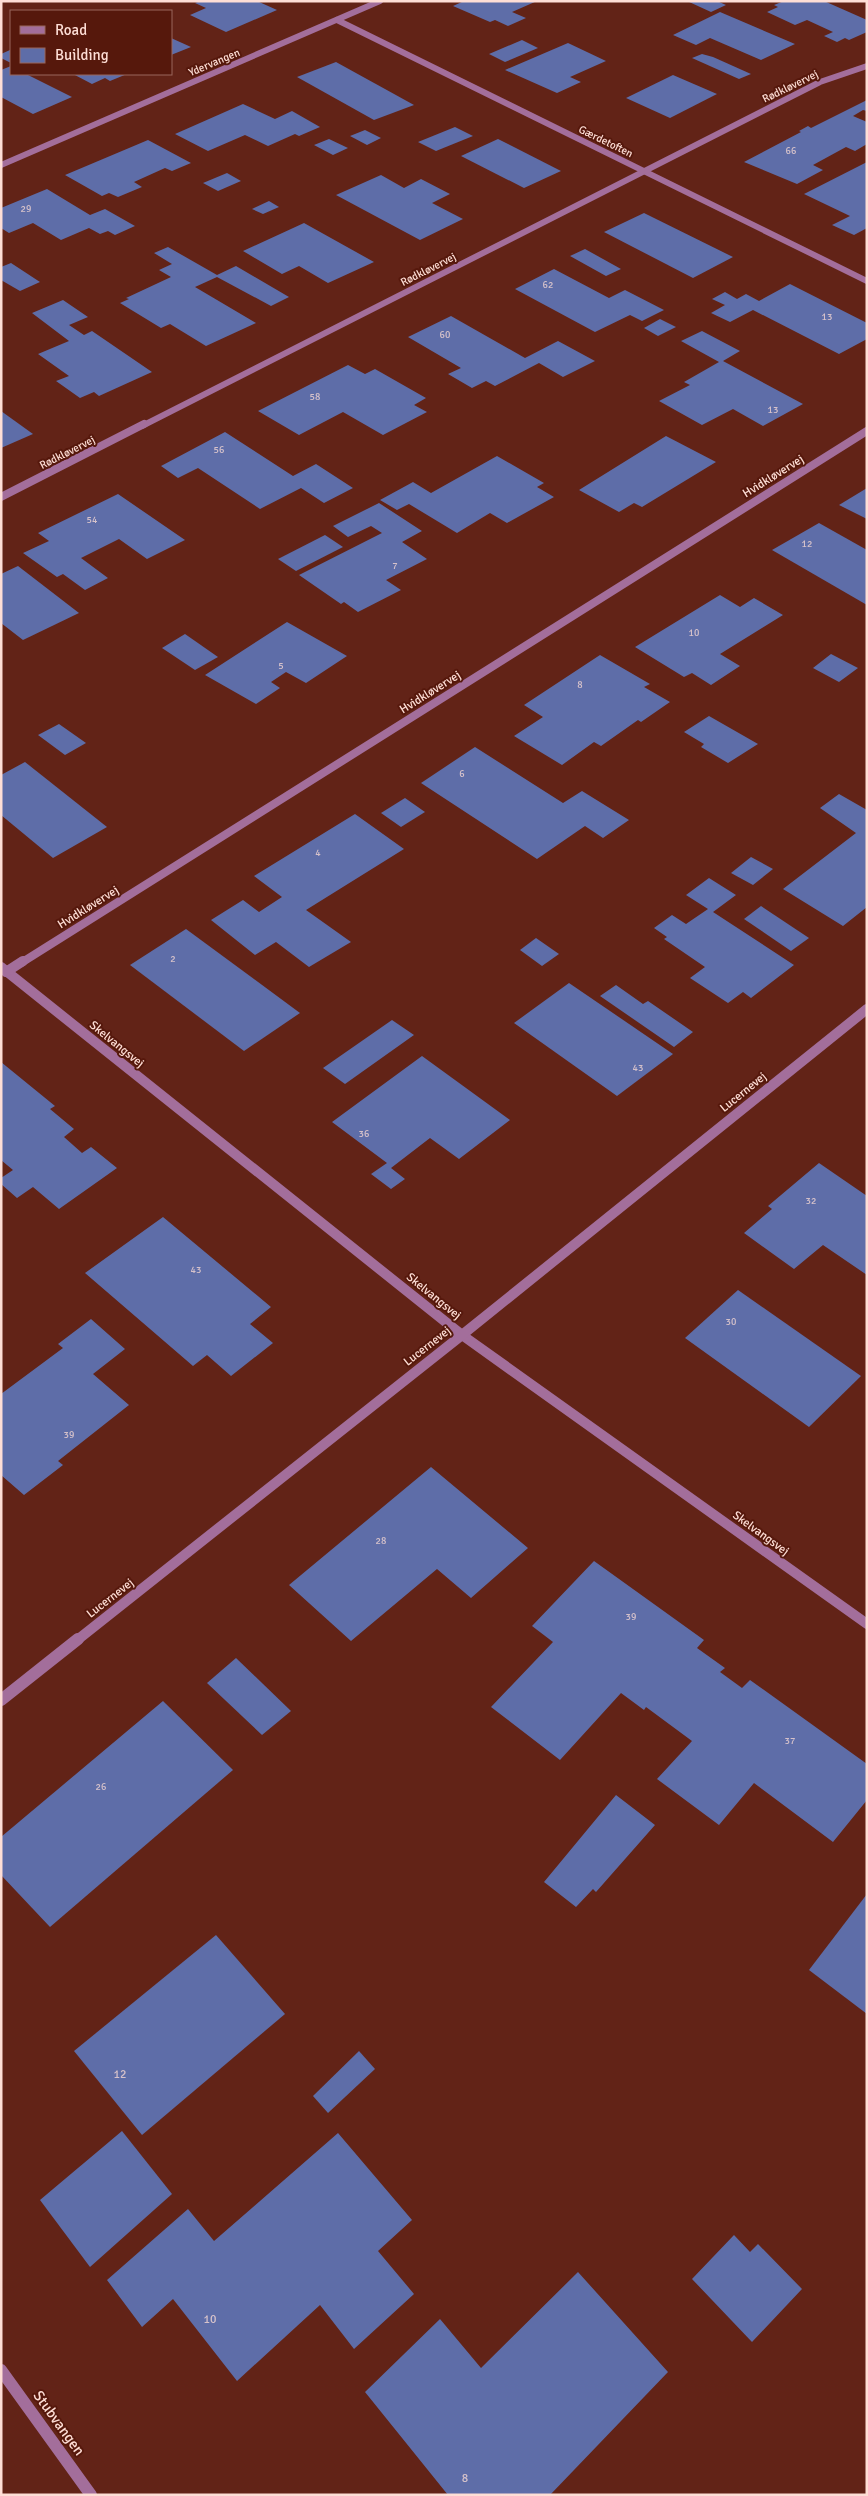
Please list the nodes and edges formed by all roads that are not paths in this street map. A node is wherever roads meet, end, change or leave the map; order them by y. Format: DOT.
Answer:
graph roads {
  1 [pos="380,1"];
  2 [pos="337,20"];
  3 [pos="867,66"];
  4 [pos="1,165"];
  5 [pos="642,170"];
  6 [pos="867,281"];
  7 [pos="867,431"];
  8 [pos="1,497"];
  9 [pos="4,970"];
  10 [pos="867,1008"];
  11 [pos="462,1334"];
  12 [pos="867,1624"];
  13 [pos="1,1700"];
  14 [pos="1,2370"];
  15 [pos="91,2495"];
  1 -- 2 [label="street, Ydervangen"];
  2 -- 4 [label="street, Ydervangen"];
  2 -- 5 [label="street, Gærdetoften"];
  3 -- 5 [label="street, Rødkløvervej"];
  5 -- 6 [label="street, Gærdetoften"];
  5 -- 8 [label="street, Rødkløvervej"];
  7 -- 9 [label="street, Hvidkløvervej"];
  9 -- 11 [label="street, Skelvangsvej"];
  10 -- 11 [label="street, Lucernevej"];
  11 -- 12 [label="street, Skelvangsvej"];
  11 -- 13 [label="street, Lucernevej"];
  14 -- 15 [label="street, Stubvangen"];
}
